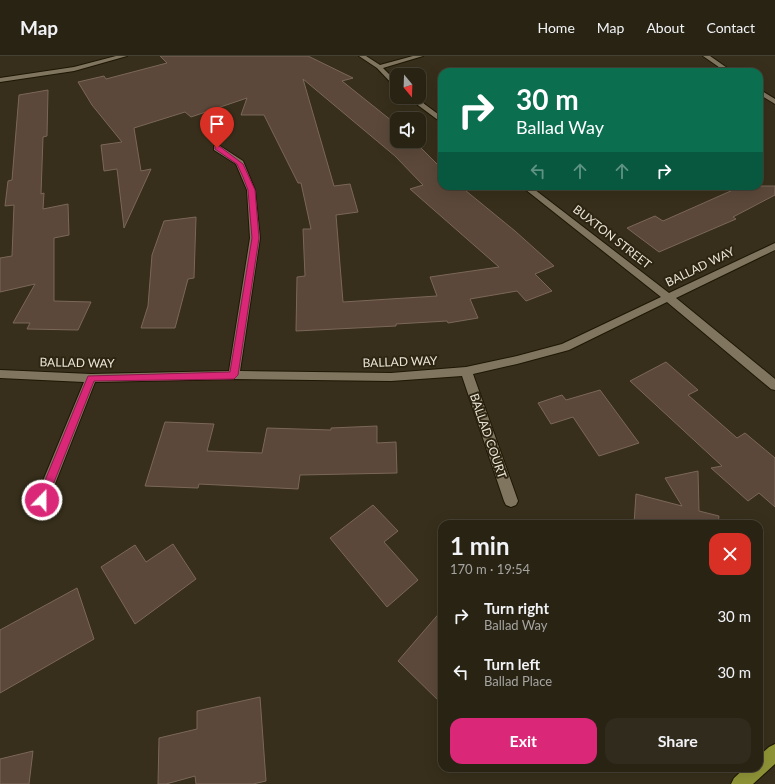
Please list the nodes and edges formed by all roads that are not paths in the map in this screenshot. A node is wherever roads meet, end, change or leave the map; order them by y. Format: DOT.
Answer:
graph roads {
  1 [pos="124,56"];
  2 [pos="362,56"];
  3 [pos="420,56"];
  4 [pos="706,56"];
  5 [pos="379,67"];
  6 [pos="724,68"];
  7 [pos="390,79"];
  8 [pos="0,80"];
  9 [pos="763,94"];
  10 [pos="775,102"];
  11 [pos="420,104"];
  12 [pos="438,118"];
  13 [pos="217,148"];
  14 [pos="530,190"];
  15 [pos="775,246"];
  16 [pos="668,297"];
  17 [pos="466,372"];
  18 [pos="0,374"];
  19 [pos="234,375"];
  20 [pos="91,378"];
  21 [pos="775,386"];
  22 [pos="42,500"];
  23 [pos="510,501"];
  24 [pos="775,753"];
  25 [pos="763,764"];
  26 [pos="754,772"];
  27 [pos="740,784"];
  1 -- 8 [label="street"];
  2 -- 5 [label="street"];
  3 -- 5 [label="street"];
  4 -- 6 [label="street"];
  5 -- 7 [label="street"];
  9 -- 10 [label="street"];
  11 -- 12 [label="street"];
  13 -- 19 [label="street"];
  14 -- 16 [label="street, BUXTON STREET"];
  15 -- 16 [label="street, BALLAD WAY"];
  16 -- 17 [label="street, BALLAD WAY"];
  16 -- 21 [label="street, BUXTON STREET"];
  17 -- 19 [label="street, BALLAD WAY"];
  17 -- 23 [label="street, BALLAD COURT"];
  18 -- 20 [label="street, BALLAD WAY"];
  19 -- 20 [label="street, BALLAD WAY"];
  20 -- 22 [label="street"];
  24 -- 25 [label="main road"];
  26 -- 27 [label="main road"];
}
